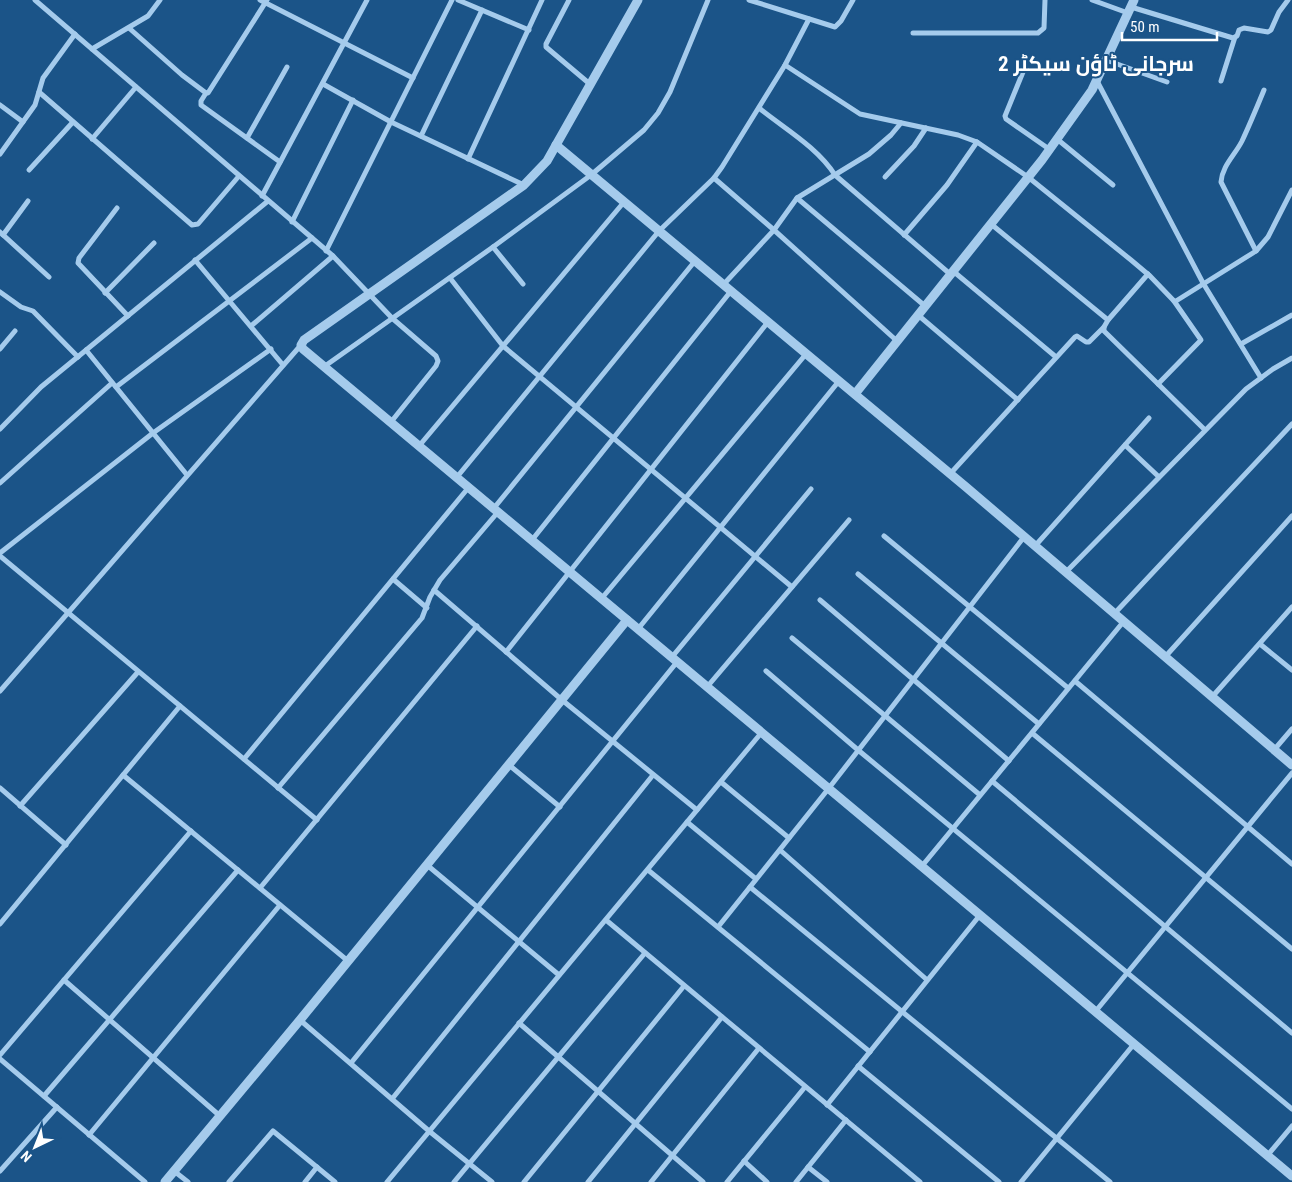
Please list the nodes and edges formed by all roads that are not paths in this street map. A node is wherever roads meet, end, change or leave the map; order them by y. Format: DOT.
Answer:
graph roads {
  1 [pos="35,0"];
  2 [pos="160,0"];
  3 [pos="367,0"];
  4 [pos="452,0"];
  5 [pos="458,0"];
  6 [pos="542,0"];
  7 [pos="569,0"];
  8 [pos="638,0"];
  9 [pos="708,0"];
  10 [pos="749,0"];
  11 [pos="853,0"];
  12 [pos="1046,0"];
  13 [pos="1092,0"];
  14 [pos="1288,0"];
  15 [pos="264,1"];
  16 [pos="1131,6"];
  17 [pos="482,10"];
  18 [pos="809,19"];
  19 [pos="129,28"];
  20 [pos="529,30"];
  21 [pos="913,33"];
  22 [pos="75,34"];
  23 [pos="1236,37"];
  24 [pos="345,44"];
  25 [pos="92,49"];
  26 [pos="1106,60"];
  27 [pos="785,65"];
  28 [pos="287,67"];
  29 [pos="1023,72"];
  30 [pos="413,78"];
  31 [pos="1096,80"];
  32 [pos="1221,81"];
  33 [pos="1167,82"];
  34 [pos="323,84"];
  35 [pos="591,85"];
  36 [pos="136,87"];
  37 [pos="1264,90"];
  38 [pos="39,92"];
  39 [pos="206,93"];
  40 [pos="353,100"];
  41 [pos="0,105"];
  42 [pos="759,108"];
  43 [pos="23,122"];
  44 [pos="73,122"];
  45 [pos="391,122"];
  46 [pos="901,123"];
  47 [pos="926,128"];
  48 [pos="421,136"];
  49 [pos="247,138"];
  50 [pos="92,139"];
  51 [pos="1057,139"];
  52 [pos="977,142"];
  53 [pos="556,145"];
  54 [pos="1050,149"];
  55 [pos="0,154"];
  56 [pos="468,159"];
  57 [pos="280,162"];
  58 [pos="29,170"];
  59 [pos="591,175"];
  60 [pos="835,175"];
  61 [pos="239,176"];
  62 [pos="885,177"];
  63 [pos="1028,177"];
  64 [pos="714,178"];
  65 [pos="1112,185"];
  66 [pos="524,186"];
  67 [pos="1292,190"];
  68 [pos="262,196"];
  69 [pos="797,198"];
  70 [pos="268,200"];
  71 [pos="28,201"];
  72 [pos="624,202"];
  73 [pos="117,208"];
  74 [pos="292,222"];
  75 [pos="991,224"];
  76 [pos="774,230"];
  77 [pos="659,231"];
  78 [pos="2,234"];
  79 [pos="904,235"];
  80 [pos="312,238"];
  81 [pos="154,244"];
  82 [pos="493,247"];
  83 [pos="326,251"];
  84 [pos="1256,251"];
  85 [pos="333,256"];
  86 [pos="195,260"];
  87 [pos="695,261"];
  88 [pos="952,273"];
  89 [pos="1148,274"];
  90 [pos="49,278"];
  91 [pos="450,278"];
  92 [pos="1203,283"];
  93 [pos="523,284"];
  94 [pos="723,285"];
  95 [pos="731,291"];
  96 [pos="0,292"];
  97 [pos="105,292"];
  98 [pos="368,295"];
  99 [pos="230,301"];
  100 [pos="1174,301"];
  101 [pos="925,306"];
  102 [pos="918,315"];
  103 [pos="1292,315"];
  104 [pos="128,316"];
  105 [pos="392,318"];
  106 [pos="1108,320"];
  107 [pos="768,322"];
  108 [pos="251,326"];
  109 [pos="1104,327"];
  110 [pos="15,331"];
  111 [pos="897,341"];
  112 [pos="1241,344"];
  113 [pos="301,345"];
  114 [pos="503,346"];
  115 [pos="0,349"];
  116 [pos="271,349"];
  117 [pos="86,350"];
  118 [pos="806,354"];
  119 [pos="78,356"];
  120 [pos="1056,357"];
  121 [pos="1292,359"];
  122 [pos="283,364"];
  123 [pos="324,366"];
  124 [pos="540,377"];
  125 [pos="1261,378"];
  126 [pos="839,381"];
  127 [pos="1158,384"];
  128 [pos="114,385"];
  129 [pos="855,394"];
  130 [pos="1018,400"];
  131 [pos="577,407"];
  132 [pos="1149,418"];
  133 [pos="391,422"];
  134 [pos="1292,424"];
  135 [pos="0,429"];
  136 [pos="1205,430"];
  137 [pos="153,433"];
  138 [pos="614,438"];
  139 [pos="1124,445"];
  140 [pos="419,446"];
  141 [pos="651,469"];
  142 [pos="950,474"];
  143 [pos="187,475"];
  144 [pos="457,477"];
  145 [pos="1159,477"];
  146 [pos="0,483"];
  147 [pos="469,487"];
  148 [pos="811,489"];
  149 [pos="686,498"];
  150 [pos="496,510"];
  151 [pos="1292,516"];
  152 [pos="849,520"];
  153 [pos="721,527"];
  154 [pos="884,536"];
  155 [pos="1024,536"];
  156 [pos="532,540"];
  157 [pos="1035,546"];
  158 [pos="0,554"];
  159 [pos="756,555"];
  160 [pos="570,572"];
  161 [pos="1066,572"];
  162 [pos="858,574"];
  163 [pos="393,579"];
  164 [pos="792,587"];
  165 [pos="434,590"];
  166 [pos="602,598"];
  167 [pos="820,600"];
  168 [pos="970,607"];
  169 [pos="1292,607"];
  170 [pos="427,608"];
  171 [pos="67,613"];
  172 [pos="1114,614"];
  173 [pos="627,620"];
  174 [pos="1124,621"];
  175 [pos="477,626"];
  176 [pos="638,629"];
  177 [pos="792,638"];
  178 [pos="941,644"];
  179 [pos="1260,644"];
  180 [pos="506,652"];
  181 [pos="1165,657"];
  182 [pos="674,659"];
  183 [pos="1292,670"];
  184 [pos="766,671"];
  185 [pos="138,672"];
  186 [pos="913,679"];
  187 [pos="1075,681"];
  188 [pos="707,687"];
  189 [pos="1068,688"];
  190 [pos="0,692"];
  191 [pos="1212,697"];
  192 [pos="562,700"];
  193 [pos="180,706"];
  194 [pos="885,716"];
  195 [pos="1039,724"];
  196 [pos="1292,729"];
  197 [pos="762,732"];
  198 [pos="1032,733"];
  199 [pos="613,742"];
  200 [pos="858,750"];
  201 [pos="1274,750"];
  202 [pos="244,759"];
  203 [pos="1009,761"];
  204 [pos="509,765"];
  205 [pos="1292,765"];
  206 [pos="1292,773"];
  207 [pos="123,775"];
  208 [pos="653,775"];
  209 [pos="992,781"];
  210 [pos="720,782"];
  211 [pos="0,788"];
  212 [pos="278,788"];
  213 [pos="829,788"];
  214 [pos="980,795"];
  215 [pos="20,806"];
  216 [pos="560,807"];
  217 [pos="697,810"];
  218 [pos="317,820"];
  219 [pos="687,822"];
  220 [pos="1248,826"];
  221 [pos="953,828"];
  222 [pos="191,831"];
  223 [pos="789,838"];
  224 [pos="66,845"];
  225 [pos="780,850"];
  226 [pos="1292,864"];
  227 [pos="427,865"];
  228 [pos="922,866"];
  229 [pos="238,870"];
  230 [pos="648,870"];
  231 [pos="1206,877"];
  232 [pos="756,880"];
  233 [pos="750,887"];
  234 [pos="260,888"];
  235 [pos="280,905"];
  236 [pos="478,908"];
  237 [pos="980,915"];
  238 [pos="606,920"];
  239 [pos="0,924"];
  240 [pos="718,927"];
  241 [pos="1165,927"];
  242 [pos="518,941"];
  243 [pos="1292,949"];
  244 [pos="645,953"];
  245 [pos="348,961"];
  246 [pos="1127,973"];
  247 [pos="559,975"];
  248 [pos="926,979"];
  249 [pos="64,980"];
  250 [pos="684,986"];
  251 [pos="902,1012"];
  252 [pos="1095,1012"];
  253 [pos="722,1017"];
  254 [pos="110,1020"];
  255 [pos="300,1020"];
  256 [pos="519,1023"];
  257 [pos="1292,1033"];
  258 [pos="1134,1044"];
  259 [pos="759,1048"];
  260 [pos="870,1052"];
  261 [pos="0,1057"];
  262 [pos="558,1057"];
  263 [pos="153,1058"];
  264 [pos="351,1063"];
  265 [pos="858,1066"];
  266 [pos="805,1087"];
  267 [pos="598,1091"];
  268 [pos="44,1096"];
  269 [pos="392,1099"];
  270 [pos="827,1104"];
  271 [pos="57,1107"];
  272 [pos="1292,1109"];
  273 [pos="220,1116"];
  274 [pos="846,1120"];
  275 [pos="636,1124"];
  276 [pos="1292,1126"];
  277 [pos="429,1131"];
  278 [pos="89,1134"];
  279 [pos="1056,1138"];
  280 [pos="672,1155"];
  281 [pos="1267,1156"];
  282 [pos="744,1161"];
  283 [pos="469,1164"];
  284 [pos="317,1167"];
  285 [pos="808,1167"];
  286 [pos="0,1171"];
  287 [pos="174,1171"];
  288 [pos="1292,1176"];
  289 [pos="145,1182"];
  290 [pos="165,1182"];
  291 [pos="188,1182"];
  292 [pos="229,1182"];
  293 [pos="305,1182"];
  294 [pos="335,1182"];
  295 [pos="387,1182"];
  296 [pos="454,1182"];
  297 [pos="492,1182"];
  298 [pos="524,1182"];
  299 [pos="588,1182"];
  300 [pos="650,1182"];
  301 [pos="703,1182"];
  302 [pos="727,1182"];
  303 [pos="768,1182"];
  304 [pos="796,1182"];
  305 [pos="827,1182"];
  306 [pos="920,1182"];
  307 [pos="999,1182"];
  308 [pos="1021,1182"];
  309 [pos="1110,1182"];
  1 -- 22 [label="street"];
  2 -- 19 [label="street"];
  3 -- 24 [label="street"];
  4 -- 30 [label="street"];
  5 -- 17 [label="street"];
  6 -- 20 [label="street"];
  7 -- 35 [label="street"];
  8 -- 35 [label="street"];
  9 -- 59 [label="street"];
  10 -- 18 [label="street"];
  11 -- 18 [label="street"];
  12 -- 21 [label="street"];
  13 -- 16 [label="street"];
  14 -- 23 [label="street"];
  15 -- 24 [label="street"];
  15 -- 39 [label="street"];
  16 -- 23 [label="street"];
  16 -- 26 [label="street"];
  17 -- 20 [label="street"];
  17 -- 48 [label="street"];
  18 -- 27 [label="street"];
  19 -- 25 [label="street"];
  19 -- 39 [label="street"];
  20 -- 56 [label="street"];
  22 -- 25 [label="street"];
  22 -- 38 [label="street"];
  23 -- 32 [label="street"];
  24 -- 30 [label="street"];
  24 -- 34 [label="street"];
  25 -- 36 [label="street"];
  26 -- 31 [label="street"];
  26 -- 33 [label="street"];
  27 -- 42 [label="street"];
  27 -- 46 [label="street"];
  28 -- 49 [label="street"];
  29 -- 54 [label="street"];
  30 -- 45 [label="street"];
  31 -- 51 [label="street"];
  31 -- 92 [label="street"];
  34 -- 40 [label="street"];
  34 -- 57 [label="street"];
  35 -- 53 [label="street"];
  36 -- 50 [label="street"];
  36 -- 61 [label="street"];
  37 -- 84 [label="street"];
  38 -- 43 [label="street"];
  38 -- 44 [label="street"];
  39 -- 49 [label="street"];
  40 -- 45 [label="street"];
  40 -- 74 [label="street"];
  41 -- 43 [label="street"];
  42 -- 60 [label="street"];
  42 -- 64 [label="street"];
  43 -- 55 [label="street"];
  44 -- 50 [label="street"];
  44 -- 58 [label="street"];
  45 -- 48 [label="street"];
  45 -- 83 [label="street"];
  46 -- 47 [label="street"];
  46 -- 60 [label="street"];
  47 -- 52 [label="street"];
  47 -- 62 [label="street"];
  48 -- 56 [label="street"];
  49 -- 57 [label="street"];
  50 -- 61 [label="street"];
  51 -- 54 [label="street"];
  51 -- 65 [label="street"];
  52 -- 63 [label="street"];
  52 -- 79 [label="street"];
  53 -- 59 [label="street"];
  53 -- 66 [label="street"];
  54 -- 63 [label="street"];
  56 -- 66 [label="street"];
  57 -- 68 [label="street"];
  59 -- 72 [label="street"];
  59 -- 82 [label="street"];
  60 -- 69 [label="street"];
  60 -- 79 [label="street"];
  61 -- 68 [label="street"];
  63 -- 75 [label="street"];
  63 -- 89 [label="street"];
  64 -- 76 [label="street"];
  64 -- 77 [label="street"];
  66 -- 98 [label="street"];
  67 -- 84 [label="street"];
  68 -- 70 [label="street"];
  69 -- 76 [label="street"];
  69 -- 101 [label="street"];
  70 -- 74 [label="street"];
  70 -- 86 [label="street"];
  71 -- 78 [label="street"];
  72 -- 77 [label="street"];
  72 -- 114 [label="street"];
  73 -- 97 [label="street"];
  74 -- 80 [label="street"];
  75 -- 88 [label="street"];
  75 -- 106 [label="street"];
  76 -- 94 [label="street"];
  76 -- 111 [label="street"];
  77 -- 87 [label="street"];
  77 -- 124 [label="street"];
  78 -- 90 [label="street"];
  79 -- 88 [label="street"];
  80 -- 83 [label="street"];
  80 -- 99 [label="street"];
  81 -- 97 [label="street"];
  82 -- 91 [label="street"];
  82 -- 93 [label="street"];
  83 -- 85 [label="street"];
  84 -- 92 [label="street"];
  85 -- 98 [label="street"];
  85 -- 108 [label="street"];
  86 -- 99 [label="street"];
  86 -- 104 [label="street"];
  87 -- 94 [label="street"];
  87 -- 131 [label="street"];
  88 -- 101 [label="street"];
  88 -- 120 [label="street"];
  89 -- 100 [label="street"];
  89 -- 106 [label="street"];
  91 -- 105 [label="street"];
  91 -- 114 [label="street"];
  92 -- 100 [label="street"];
  92 -- 112 [label="street"];
  94 -- 95 [label="street"];
  95 -- 107 [label="street"];
  95 -- 138 [label="street"];
  96 -- 119 [label="street"];
  97 -- 104 [label="street"];
  98 -- 105 [label="street"];
  98 -- 113 [label="street"];
  99 -- 108 [label="street"];
  99 -- 128 [label="street"];
  100 -- 127 [label="street"];
  101 -- 102 [label="street"];
  102 -- 111 [label="street"];
  102 -- 130 [label="street"];
  103 -- 112 [label="street"];
  104 -- 117 [label="street"];
  105 -- 123 [label="street"];
  105 -- 133 [label="street"];
  106 -- 109 [label="street"];
  107 -- 118 [label="street"];
  107 -- 141 [label="street"];
  108 -- 116 [label="street"];
  109 -- 120 [label="street"];
  109 -- 127 [label="street"];
  110 -- 115 [label="street"];
  111 -- 129 [label="street"];
  112 -- 125 [label="street"];
  113 -- 122 [label="street"];
  113 -- 123 [label="street"];
  114 -- 124 [label="street"];
  114 -- 140 [label="street"];
  116 -- 122 [label="street"];
  116 -- 137 [label="street"];
  117 -- 119 [label="street"];
  117 -- 128 [label="street"];
  118 -- 126 [label="street"];
  118 -- 149 [label="street"];
  119 -- 135 [label="street"];
  120 -- 130 [label="street"];
  121 -- 125 [label="street"];
  122 -- 143 [label="street"];
  123 -- 133 [label="street"];
  124 -- 131 [label="street"];
  124 -- 144 [label="street"];
  125 -- 136 [label="street"];
  126 -- 129 [label="street"];
  126 -- 153 [label="street"];
  127 -- 136 [label="street"];
  128 -- 137 [label="street"];
  128 -- 146 [label="street"];
  129 -- 142 [label="street"];
  130 -- 142 [label="street"];
  131 -- 138 [label="street"];
  131 -- 150 [label="street"];
  132 -- 139 [label="street"];
  133 -- 140 [label="street"];
  134 -- 172 [label="street"];
  136 -- 145 [label="street"];
  137 -- 143 [label="street"];
  137 -- 158 [label="street"];
  138 -- 141 [label="street"];
  138 -- 156 [label="street"];
  139 -- 145 [label="street"];
  139 -- 157 [label="street"];
  140 -- 144 [label="street"];
  141 -- 149 [label="street"];
  141 -- 160 [label="street"];
  142 -- 155 [label="street"];
  143 -- 171 [label="street"];
  144 -- 147 [label="street"];
  145 -- 161 [label="street"];
  147 -- 150 [label="street"];
  147 -- 163 [label="street"];
  148 -- 159 [label="street"];
  149 -- 153 [label="street"];
  149 -- 166 [label="street"];
  150 -- 156 [label="street"];
  150 -- 165 [label="street"];
  151 -- 181 [label="street"];
  152 -- 164 [label="street"];
  153 -- 159 [label="street"];
  153 -- 176 [label="street"];
  154 -- 168 [label="street"];
  155 -- 157 [label="street"];
  155 -- 168 [label="street"];
  156 -- 160 [label="street"];
  157 -- 161 [label="street"];
  158 -- 171 [label="street"];
  159 -- 164 [label="street"];
  159 -- 182 [label="street"];
  160 -- 166 [label="street"];
  160 -- 180 [label="street"];
  161 -- 172 [label="street"];
  162 -- 178 [label="street"];
  163 -- 170 [label="street"];
  163 -- 202 [label="street"];
  164 -- 188 [label="street"];
  165 -- 170 [label="street"];
  165 -- 175 [label="street"];
  166 -- 173 [label="street"];
  167 -- 186 [label="street"];
  168 -- 178 [label="street"];
  168 -- 189 [label="street"];
  169 -- 179 [label="street"];
  170 -- 212 [label="street"];
  171 -- 185 [label="street"];
  171 -- 190 [label="street"];
  172 -- 174 [label="street"];
  173 -- 176 [label="street"];
  173 -- 192 [label="street"];
  174 -- 181 [label="street"];
  174 -- 187 [label="street"];
  175 -- 180 [label="street"];
  175 -- 218 [label="street"];
  176 -- 182 [label="street"];
  177 -- 194 [label="street"];
  178 -- 186 [label="street"];
  178 -- 195 [label="street"];
  179 -- 183 [label="street"];
  179 -- 191 [label="street"];
  180 -- 192 [label="street"];
  181 -- 191 [label="street"];
  182 -- 188 [label="street"];
  182 -- 199 [label="street"];
  184 -- 200 [label="street"];
  185 -- 193 [label="street"];
  185 -- 215 [label="street"];
  186 -- 194 [label="street"];
  186 -- 203 [label="street"];
  187 -- 189 [label="street"];
  187 -- 220 [label="street"];
  188 -- 197 [label="street"];
  189 -- 195 [label="street"];
  191 -- 201 [label="street"];
  192 -- 199 [label="street"];
  192 -- 204 [label="street"];
  193 -- 202 [label="street"];
  193 -- 207 [label="street"];
  194 -- 200 [label="street"];
  194 -- 214 [label="street"];
  195 -- 198 [label="street"];
  196 -- 201 [label="street"];
  197 -- 210 [label="street"];
  197 -- 213 [label="street"];
  198 -- 203 [label="street"];
  198 -- 231 [label="street"];
  199 -- 208 [label="street"];
  199 -- 216 [label="street"];
  200 -- 213 [label="street"];
  200 -- 221 [label="street"];
  201 -- 205 [label="street"];
  202 -- 212 [label="street"];
  203 -- 209 [label="street"];
  204 -- 216 [label="street"];
  204 -- 227 [label="street"];
  206 -- 220 [label="street"];
  207 -- 222 [label="street"];
  207 -- 224 [label="street"];
  208 -- 217 [label="street"];
  208 -- 242 [label="street"];
  209 -- 214 [label="street"];
  209 -- 241 [label="street"];
  210 -- 217 [label="street"];
  210 -- 223 [label="street"];
  211 -- 215 [label="street"];
  212 -- 218 [label="street"];
  213 -- 223 [label="street"];
  213 -- 228 [label="street"];
  214 -- 221 [label="street"];
  215 -- 224 [label="street"];
  216 -- 236 [label="street"];
  217 -- 219 [label="street"];
  218 -- 234 [label="street"];
  219 -- 230 [label="street"];
  219 -- 232 [label="street"];
  220 -- 226 [label="street"];
  220 -- 231 [label="street"];
  221 -- 228 [label="street"];
  221 -- 246 [label="street"];
  222 -- 229 [label="street"];
  222 -- 249 [label="street"];
  223 -- 225 [label="street"];
  224 -- 239 [label="street"];
  225 -- 232 [label="street"];
  225 -- 248 [label="street"];
  227 -- 236 [label="street"];
  227 -- 245 [label="street"];
  228 -- 237 [label="street"];
  229 -- 234 [label="street"];
  229 -- 254 [label="street"];
  230 -- 238 [label="street"];
  230 -- 240 [label="street"];
  231 -- 241 [label="street"];
  231 -- 243 [label="street"];
  232 -- 233 [label="street"];
  233 -- 240 [label="street"];
  233 -- 251 [label="street"];
  234 -- 235 [label="street"];
  235 -- 245 [label="street"];
  235 -- 263 [label="street"];
  236 -- 242 [label="street"];
  236 -- 264 [label="street"];
  237 -- 248 [label="street"];
  237 -- 252 [label="street"];
  238 -- 244 [label="street"];
  238 -- 247 [label="street"];
  240 -- 260 [label="street"];
  241 -- 246 [label="street"];
  241 -- 257 [label="street"];
  242 -- 247 [label="street"];
  242 -- 269 [label="street"];
  244 -- 250 [label="street"];
  244 -- 262 [label="street"];
  245 -- 255 [label="street"];
  246 -- 252 [label="street"];
  246 -- 272 [label="street"];
  247 -- 256 [label="street"];
  248 -- 251 [label="street"];
  249 -- 254 [label="street"];
  249 -- 261 [label="street"];
  250 -- 253 [label="street"];
  250 -- 267 [label="street"];
  251 -- 260 [label="street"];
  251 -- 279 [label="street"];
  252 -- 258 [label="street"];
  253 -- 259 [label="street"];
  253 -- 275 [label="street"];
  254 -- 263 [label="street"];
  254 -- 268 [label="street"];
  255 -- 264 [label="street"];
  255 -- 273 [label="street"];
  256 -- 262 [label="street"];
  256 -- 277 [label="street"];
  258 -- 279 [label="street"];
  258 -- 281 [label="street"];
  259 -- 266 [label="street"];
  259 -- 280 [label="street"];
  260 -- 265 [label="street"];
  261 -- 268 [label="street"];
  262 -- 267 [label="street"];
  262 -- 283 [label="street"];
  263 -- 273 [label="street"];
  263 -- 278 [label="street"];
  264 -- 269 [label="street"];
  265 -- 270 [label="street"];
  265 -- 307 [label="street"];
  266 -- 270 [label="street"];
  266 -- 282 [label="street"];
  267 -- 275 [label="street"];
  267 -- 298 [label="street"];
  268 -- 271 [label="street"];
  269 -- 277 [label="street"];
  270 -- 274 [label="street"];
  271 -- 278 [label="street"];
  271 -- 286 [label="street"];
  273 -- 287 [label="street"];
  274 -- 285 [label="street"];
  274 -- 306 [label="street"];
  275 -- 280 [label="street"];
  275 -- 299 [label="street"];
  276 -- 281 [label="street"];
  277 -- 283 [label="street"];
  277 -- 295 [label="street"];
  278 -- 289 [label="street"];
  279 -- 308 [label="street"];
  279 -- 309 [label="street"];
  280 -- 300 [label="street"];
  280 -- 301 [label="street"];
  281 -- 288 [label="street"];
  282 -- 302 [label="street"];
  282 -- 303 [label="street"];
  283 -- 296 [label="street"];
  283 -- 297 [label="street"];
  284 -- 292 [label="street"];
  284 -- 293 [label="street"];
  284 -- 294 [label="street"];
  285 -- 304 [label="street"];
  285 -- 305 [label="street"];
  287 -- 290 [label="street"];
  287 -- 291 [label="street"];
}
